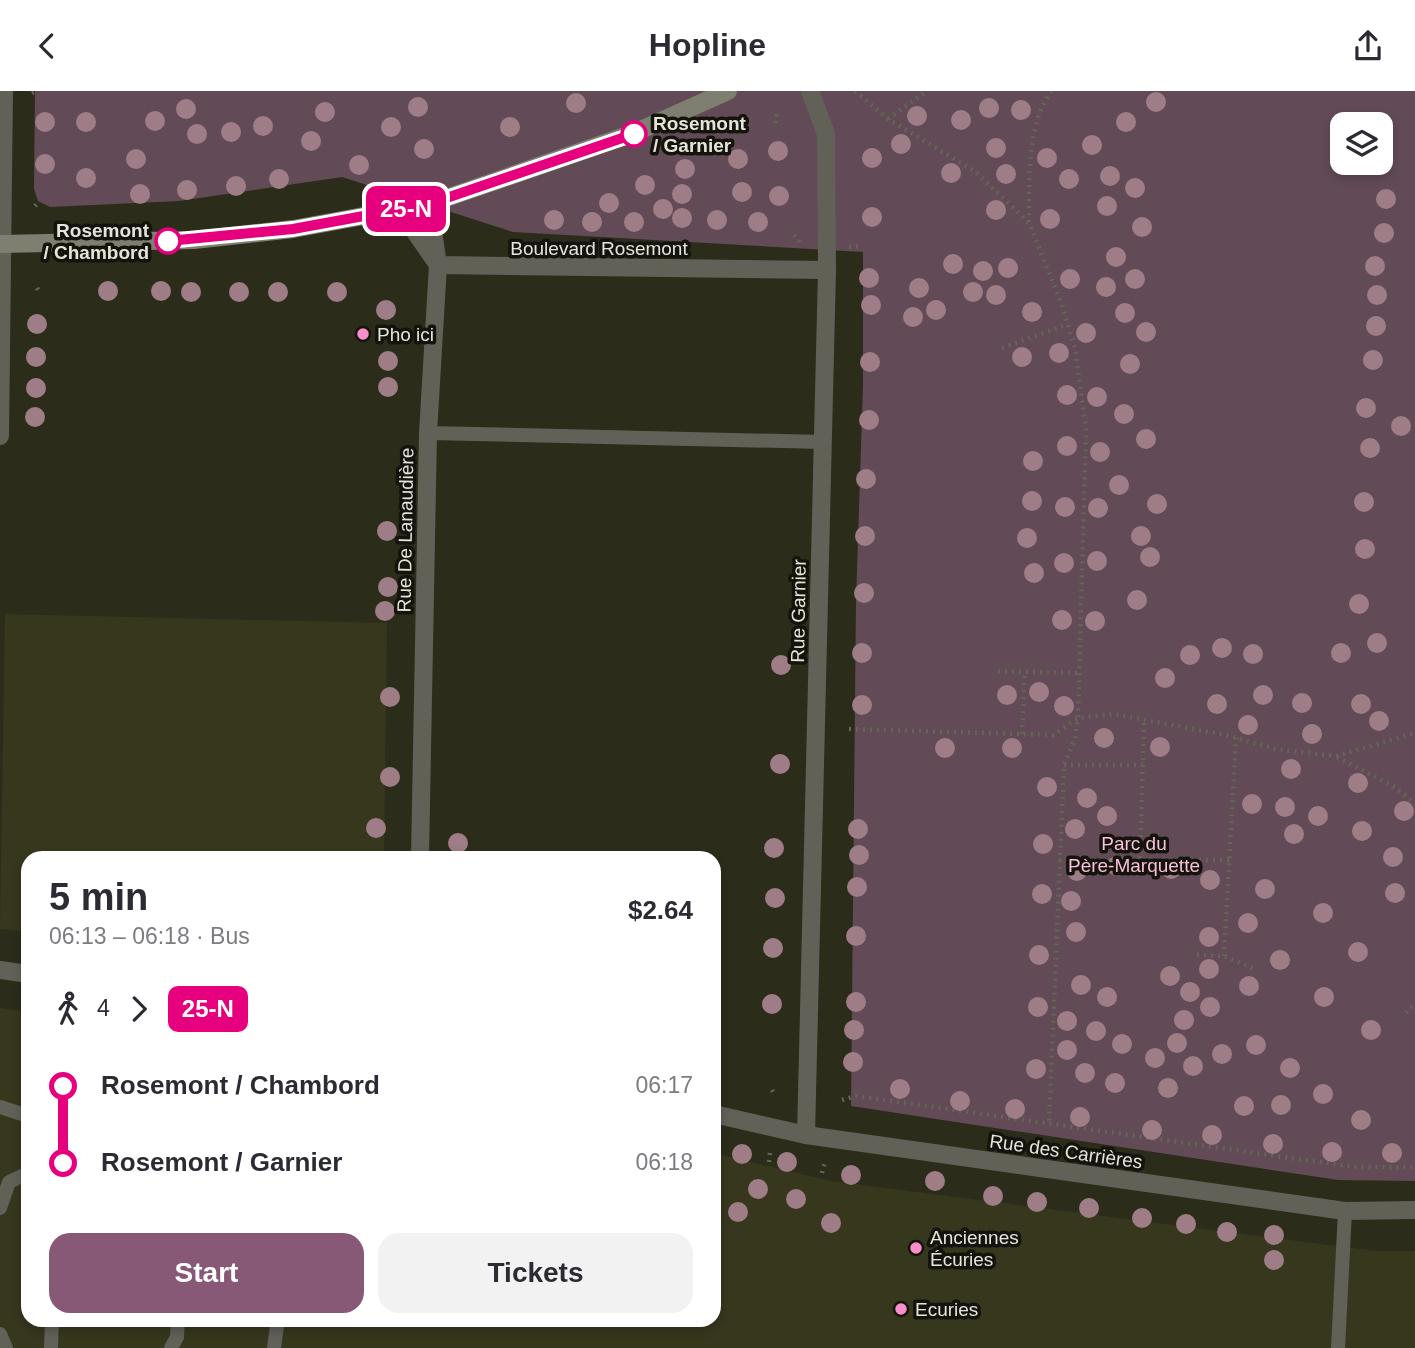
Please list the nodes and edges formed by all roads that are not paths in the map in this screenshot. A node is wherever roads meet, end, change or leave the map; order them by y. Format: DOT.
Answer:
graph roads {
  1 [pos="4,91"];
  2 [pos="728,91"];
  3 [pos="810,91"];
  4 [pos="429,204"];
  5 [pos="400,210"];
  6 [pos="1,243"];
  7 [pos="438,265"];
  8 [pos="827,270"];
  9 [pos="428,433"];
  10 [pos="0,436"];
  11 [pos="823,442"];
  12 [pos="420,851"];
  13 [pos="0,970"];
  14 [pos="21,973"];
  15 [pos="0,1107"];
  16 [pos="21,1114"];
  17 [pos="721,1116"];
  18 [pos="806,1135"];
  19 [pos="21,1176"];
  20 [pos="0,1207"];
  21 [pos="1415,1210"];
  22 [pos="1345,1211"];
  23 [pos="52,1327"];
  24 [pos="178,1327"];
  25 [pos="277,1327"];
  26 [pos="0,1334"];
  27 [pos="6,1348"];
  28 [pos="51,1348"];
  29 [pos="171,1348"];
  30 [pos="274,1348"];
  31 [pos="1338,1348"];
  1 -- 6 [label="street"];
  2 -- 4 [label="main road"];
  3 -- 8 [label="street, Rue Garnier"];
  4 -- 5 [label="main road"];
  4 -- 7 [label="street, Rue De Lanaudière"];
  5 -- 6 [label="main road"];
  5 -- 7 [label="street"];
  6 -- 10 [label="street"];
  7 -- 8 [label="street, Boulevard Rosemont"];
  7 -- 9 [label="street, Rue De Lanaudière"];
  8 -- 11 [label="street, Rue Garnier"];
  9 -- 11 [label="lane"];
  9 -- 12 [label="street, Rue De Lanaudière"];
  11 -- 18 [label="street, Rue Garnier"];
  13 -- 14 [label="street"];
  15 -- 16 [label="lane"];
  17 -- 18 [label="street, Rue des Carrières"];
  18 -- 22 [label="street, Rue des Carrières"];
  19 -- 20 [label="lane"];
  21 -- 22 [label="street, Rue des Carrières"];
  22 -- 31 [label="lane"];
  23 -- 28 [label="lane"];
  24 -- 29 [label="lane"];
  25 -- 30 [label="lane"];
  26 -- 27 [label="lane"];
}
